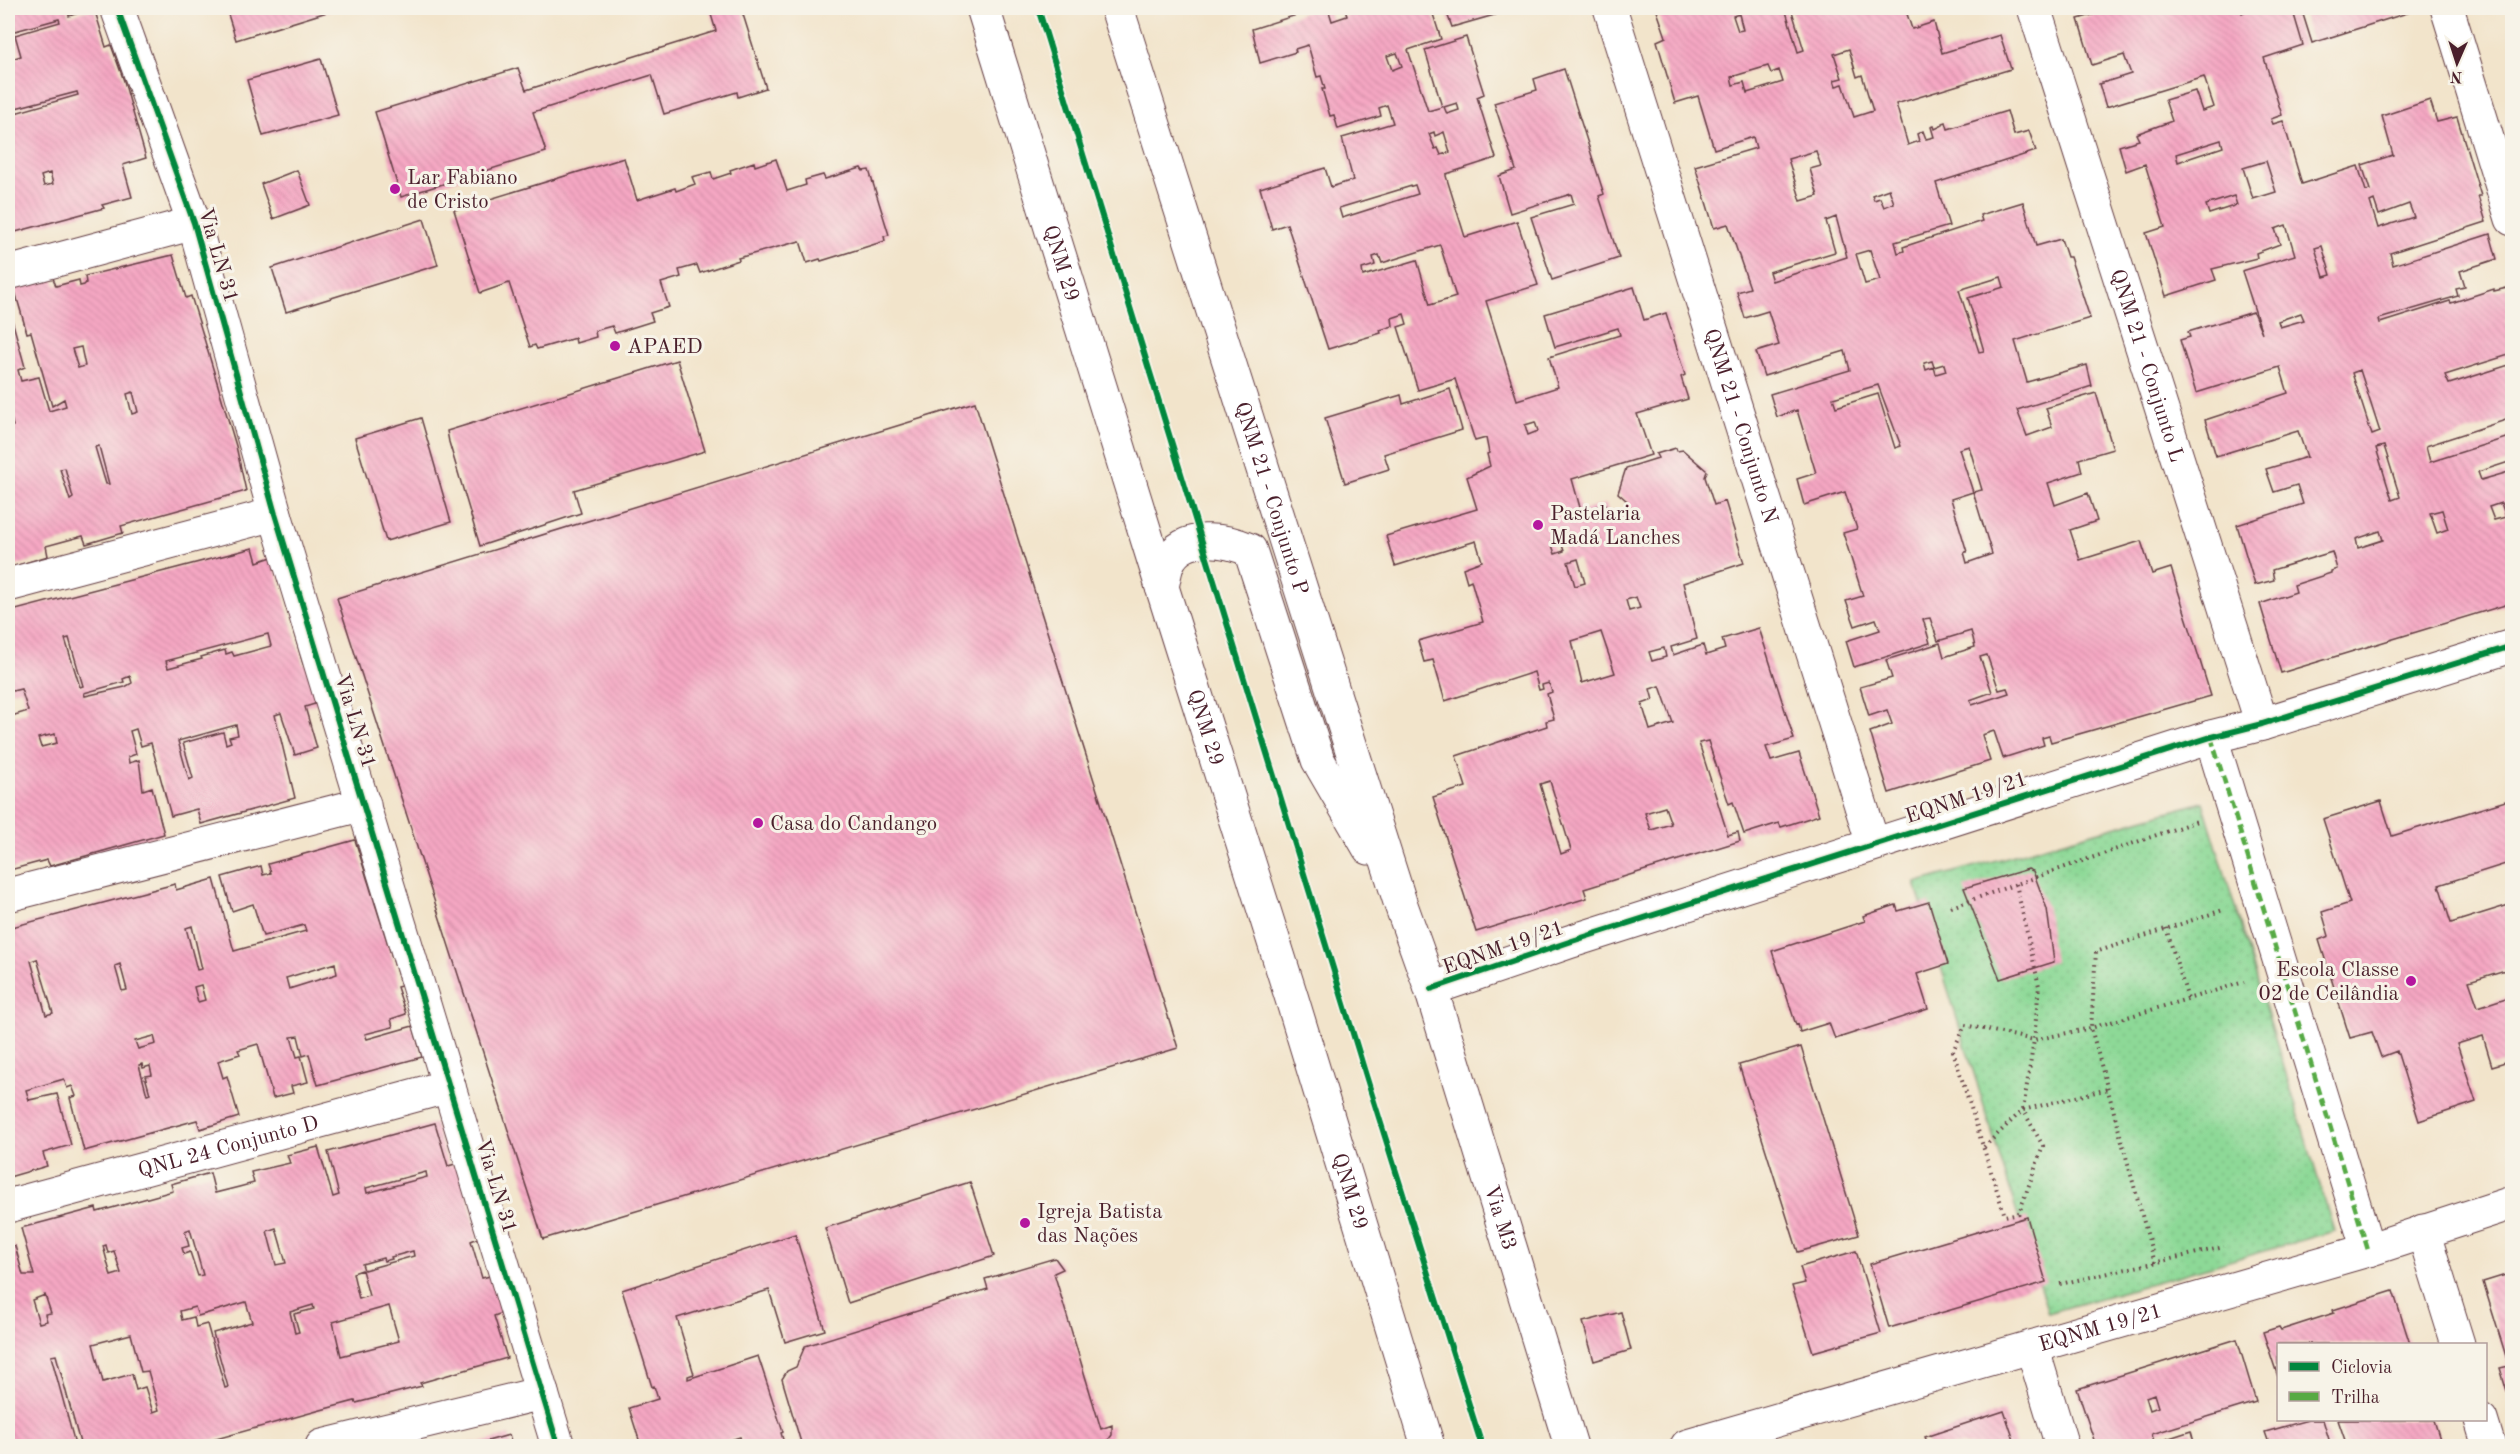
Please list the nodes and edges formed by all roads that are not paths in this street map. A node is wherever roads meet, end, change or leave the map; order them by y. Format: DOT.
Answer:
graph roads {
  1 [pos="117,8"];
  2 [pos="983,8"];
  3 [pos="1117,8"];
  4 [pos="1610,8"];
  5 [pos="2034,8"];
  6 [pos="2447,8"];
  7 [pos="2512,219"];
  8 [pos="194,223"];
  9 [pos="8,273"];
  10 [pos="275,514"];
  11 [pos="8,585"];
  12 [pos="1162,587"];
  13 [pos="2512,646"];
  14 [pos="2262,724"];
  15 [pos="2211,737"];
  16 [pos="364,804"];
  17 [pos="1873,844"];
  18 [pos="8,895"];
  19 [pos="1400,902"];
  20 [pos="1431,989"];
  21 [pos="449,1086"];
  22 [pos="2512,1203"];
  23 [pos="8,1206"];
  24 [pos="2423,1232"];
  25 [pos="2368,1250"];
  26 [pos="2458,1343"];
  27 [pos="2032,1347"];
  28 [pos="542,1393"];
  29 [pos="2482,1421"];
  30 [pos="322,1446"];
  31 [pos="558,1446"];
  32 [pos="1428,1446"];
  33 [pos="1571,1446"];
  34 [pos="1687,1446"];
  35 [pos="2062,1446"];
  36 [pos="2489,1446"];
  1 -- 8 [label="street, Via LN 31"];
  2 -- 12 [label="street, QNM 29"];
  3 -- 19 [label="street, QNM 21 - Conjunto P"];
  4 -- 17 [label="street, QNM 21 - Conjunto N"];
  5 -- 14 [label="street, QNM 21 - Conjunto L"];
  6 -- 7 [label="street"];
  8 -- 9 [label="street"];
  8 -- 10 [label="street, Via LN 31"];
  10 -- 11 [label="street"];
  10 -- 16 [label="street, Via LN 31"];
  12 -- 19 [label="street"];
  12 -- 32 [label="street, QNM 29"];
  13 -- 14 [label="street, EQNM 19/21"];
  14 -- 15 [label="street, EQNM 19/21"];
  15 -- 17 [label="street, EQNM 19/21"];
  15 -- 25 [label="street"];
  16 -- 18 [label="street"];
  16 -- 21 [label="street, Via LN 31"];
  17 -- 20 [label="street, EQNM 19/21"];
  19 -- 20 [label="street, QNM 21 - Conjunto P"];
  20 -- 33 [label="street, Via M3"];
  21 -- 23 [label="street, QNL 24 Conjunto D"];
  21 -- 28 [label="street, Via LN 31"];
  22 -- 24 [label="street, EQNM 19/21"];
  24 -- 25 [label="street, EQNM 19/21"];
  24 -- 26 [label="street"];
  25 -- 27 [label="street, EQNM 19/21"];
  27 -- 34 [label="street, EQNM 19/21"];
  27 -- 35 [label="street"];
  28 -- 30 [label="street"];
  28 -- 31 [label="street, Via LN 31"];
  29 -- 36 [label="street"];
}
